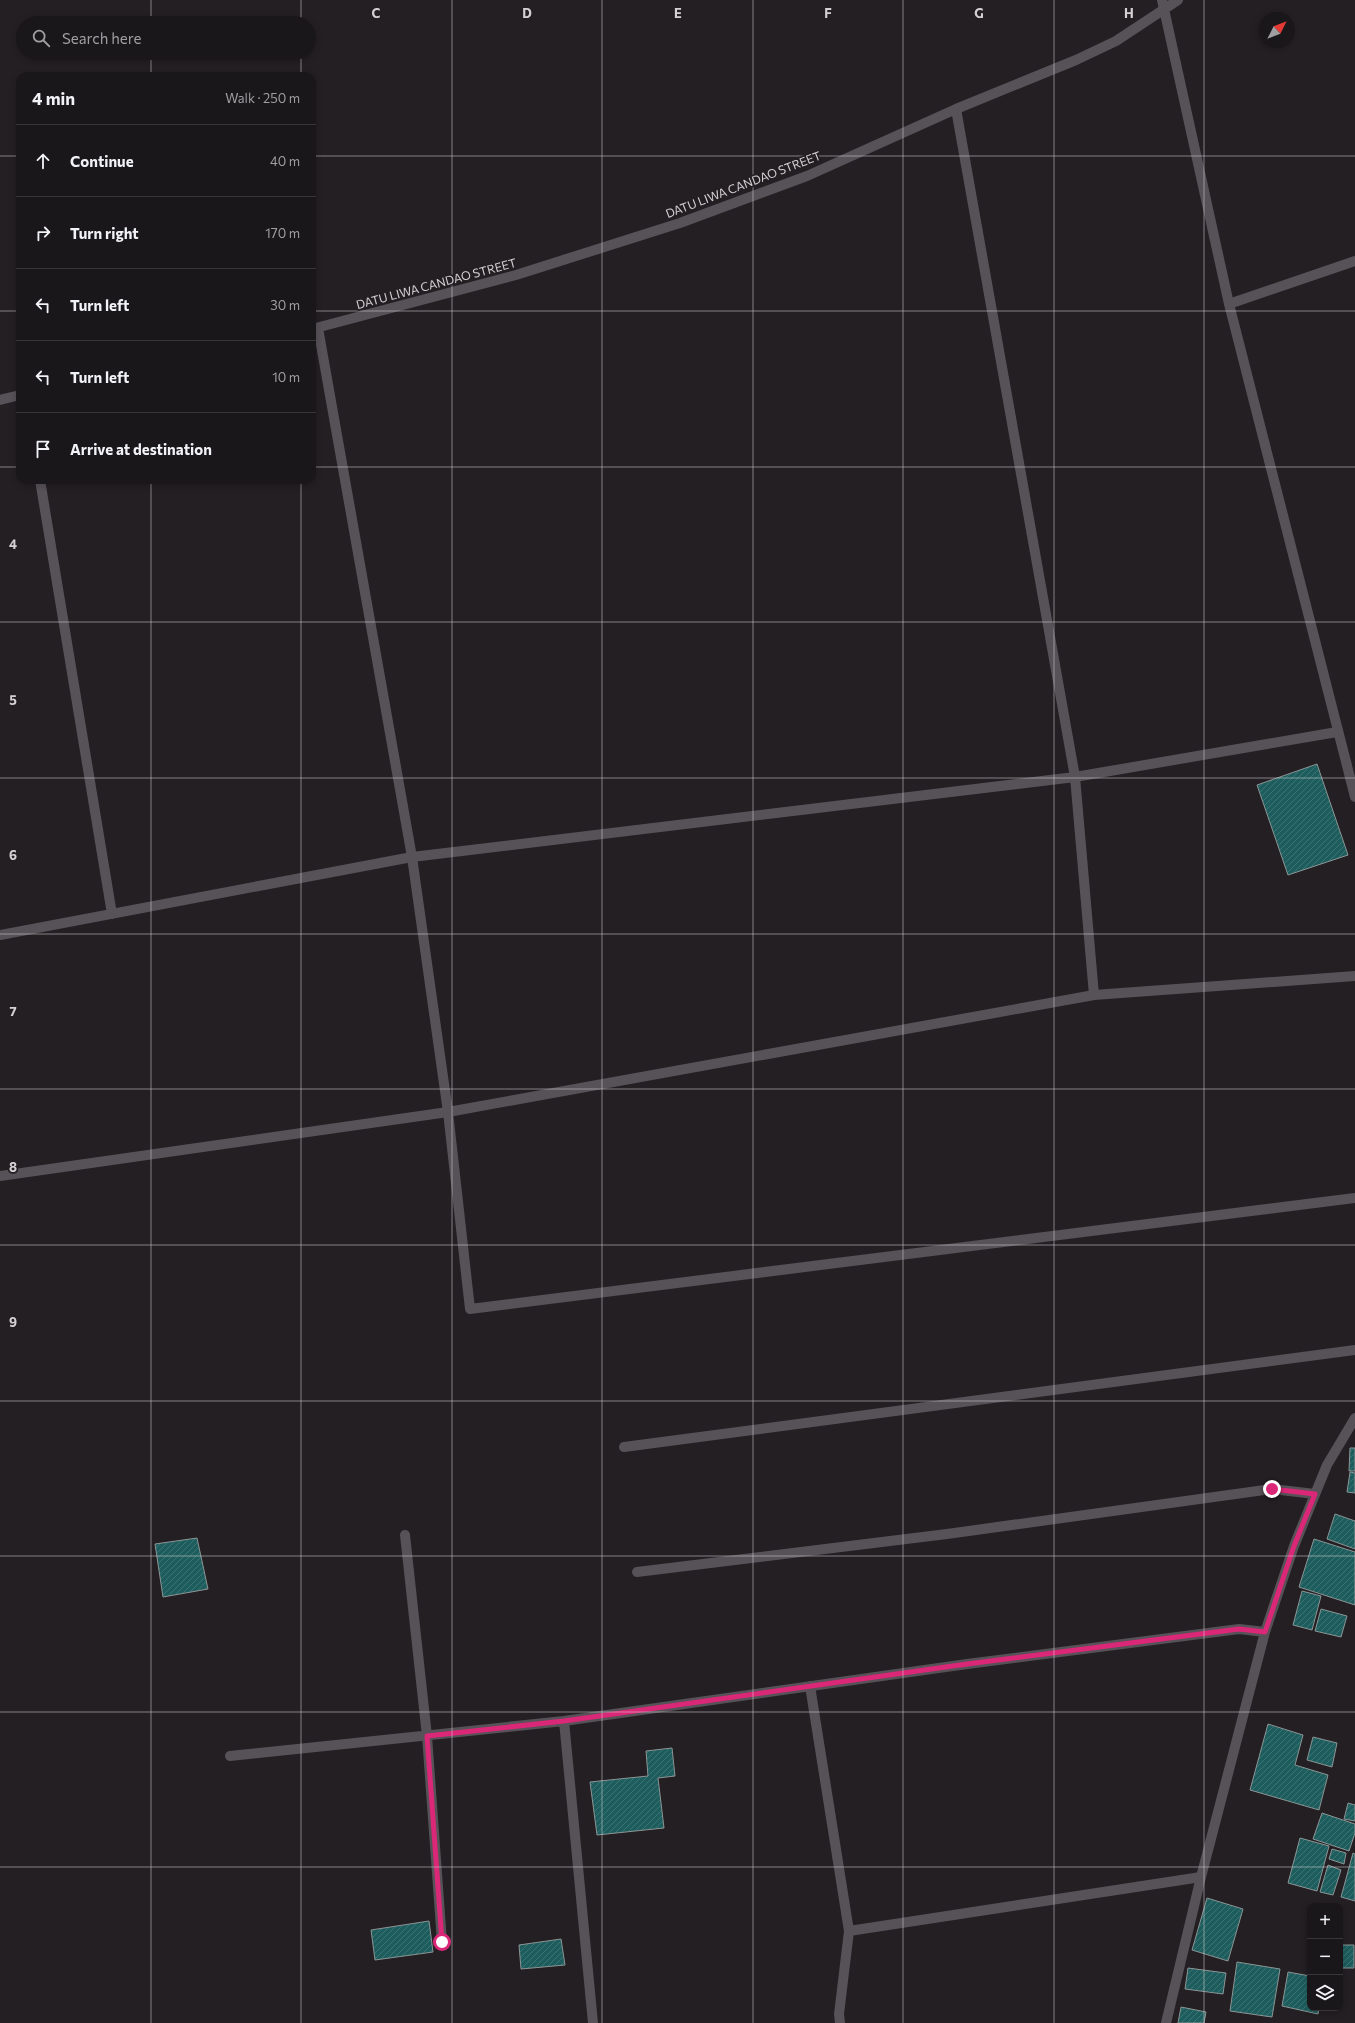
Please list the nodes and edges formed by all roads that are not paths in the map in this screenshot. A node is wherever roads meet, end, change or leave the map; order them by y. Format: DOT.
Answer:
graph roads {
  1 [pos="1162,0"];
  2 [pos="1178,0"];
  3 [pos="1163,11"];
  4 [pos="956,109"];
  5 [pos="1355,261"];
  6 [pos="1229,304"];
  7 [pos="316,328"];
  8 [pos="316,333"];
  9 [pos="16,396"];
  10 [pos="0,400"];
  11 [pos="41,484"];
  12 [pos="1337,732"];
  13 [pos="1074,777"];
  14 [pos="1355,797"];
  15 [pos="412,857"];
  16 [pos="112,914"];
  17 [pos="0,935"];
  18 [pos="1355,976"];
  19 [pos="1094,995"];
  20 [pos="448,1112"];
  21 [pos="0,1176"];
  22 [pos="1355,1198"];
  23 [pos="1355,1350"];
  24 [pos="1355,1418"];
  25 [pos="624,1447"];
  26 [pos="1315,1494"];
  27 [pos="405,1535"];
  28 [pos="637,1572"];
  29 [pos="1265,1632"];
  30 [pos="810,1686"];
  31 [pos="564,1721"];
  32 [pos="427,1736"];
  33 [pos="230,1756"];
  34 [pos="1201,1877"];
  35 [pos="849,1931"];
  36 [pos="442,1942"];
  37 [pos="593,2023"];
  38 [pos="840,2023"];
  39 [pos="1166,2023"];
  1 -- 3 [label="street"];
  2 -- 3 [label="street, DATU LIWA CANDAO STREET"];
  3 -- 4 [label="street, DATU LIWA CANDAO STREET"];
  3 -- 6 [label="street"];
  4 -- 7 [label="street, DATU LIWA CANDAO STREET"];
  4 -- 13 [label="street"];
  5 -- 6 [label="street"];
  6 -- 12 [label="street"];
  8 -- 15 [label="street"];
  9 -- 10 [label="street"];
  11 -- 16 [label="street"];
  12 -- 13 [label="street"];
  12 -- 14 [label="street"];
  13 -- 15 [label="street"];
  13 -- 19 [label="street"];
  15 -- 16 [label="street"];
  15 -- 20 [label="street"];
  16 -- 17 [label="street"];
  18 -- 19 [label="street"];
  19 -- 20 [label="street"];
  20 -- 21 [label="street"];
  20 -- 22 [label="street"];
  23 -- 25 [label="street"];
  24 -- 26 [label="street"];
  26 -- 28 [label="street"];
  26 -- 29 [label="street"];
  27 -- 32 [label="street"];
  29 -- 30 [label="street"];
  29 -- 34 [label="street"];
  30 -- 31 [label="street"];
  30 -- 35 [label="street"];
  31 -- 32 [label="street"];
  31 -- 37 [label="street"];
  32 -- 33 [label="street"];
  32 -- 36 [label="street"];
  34 -- 35 [label="street"];
  34 -- 39 [label="street"];
  35 -- 38 [label="street"];
}
